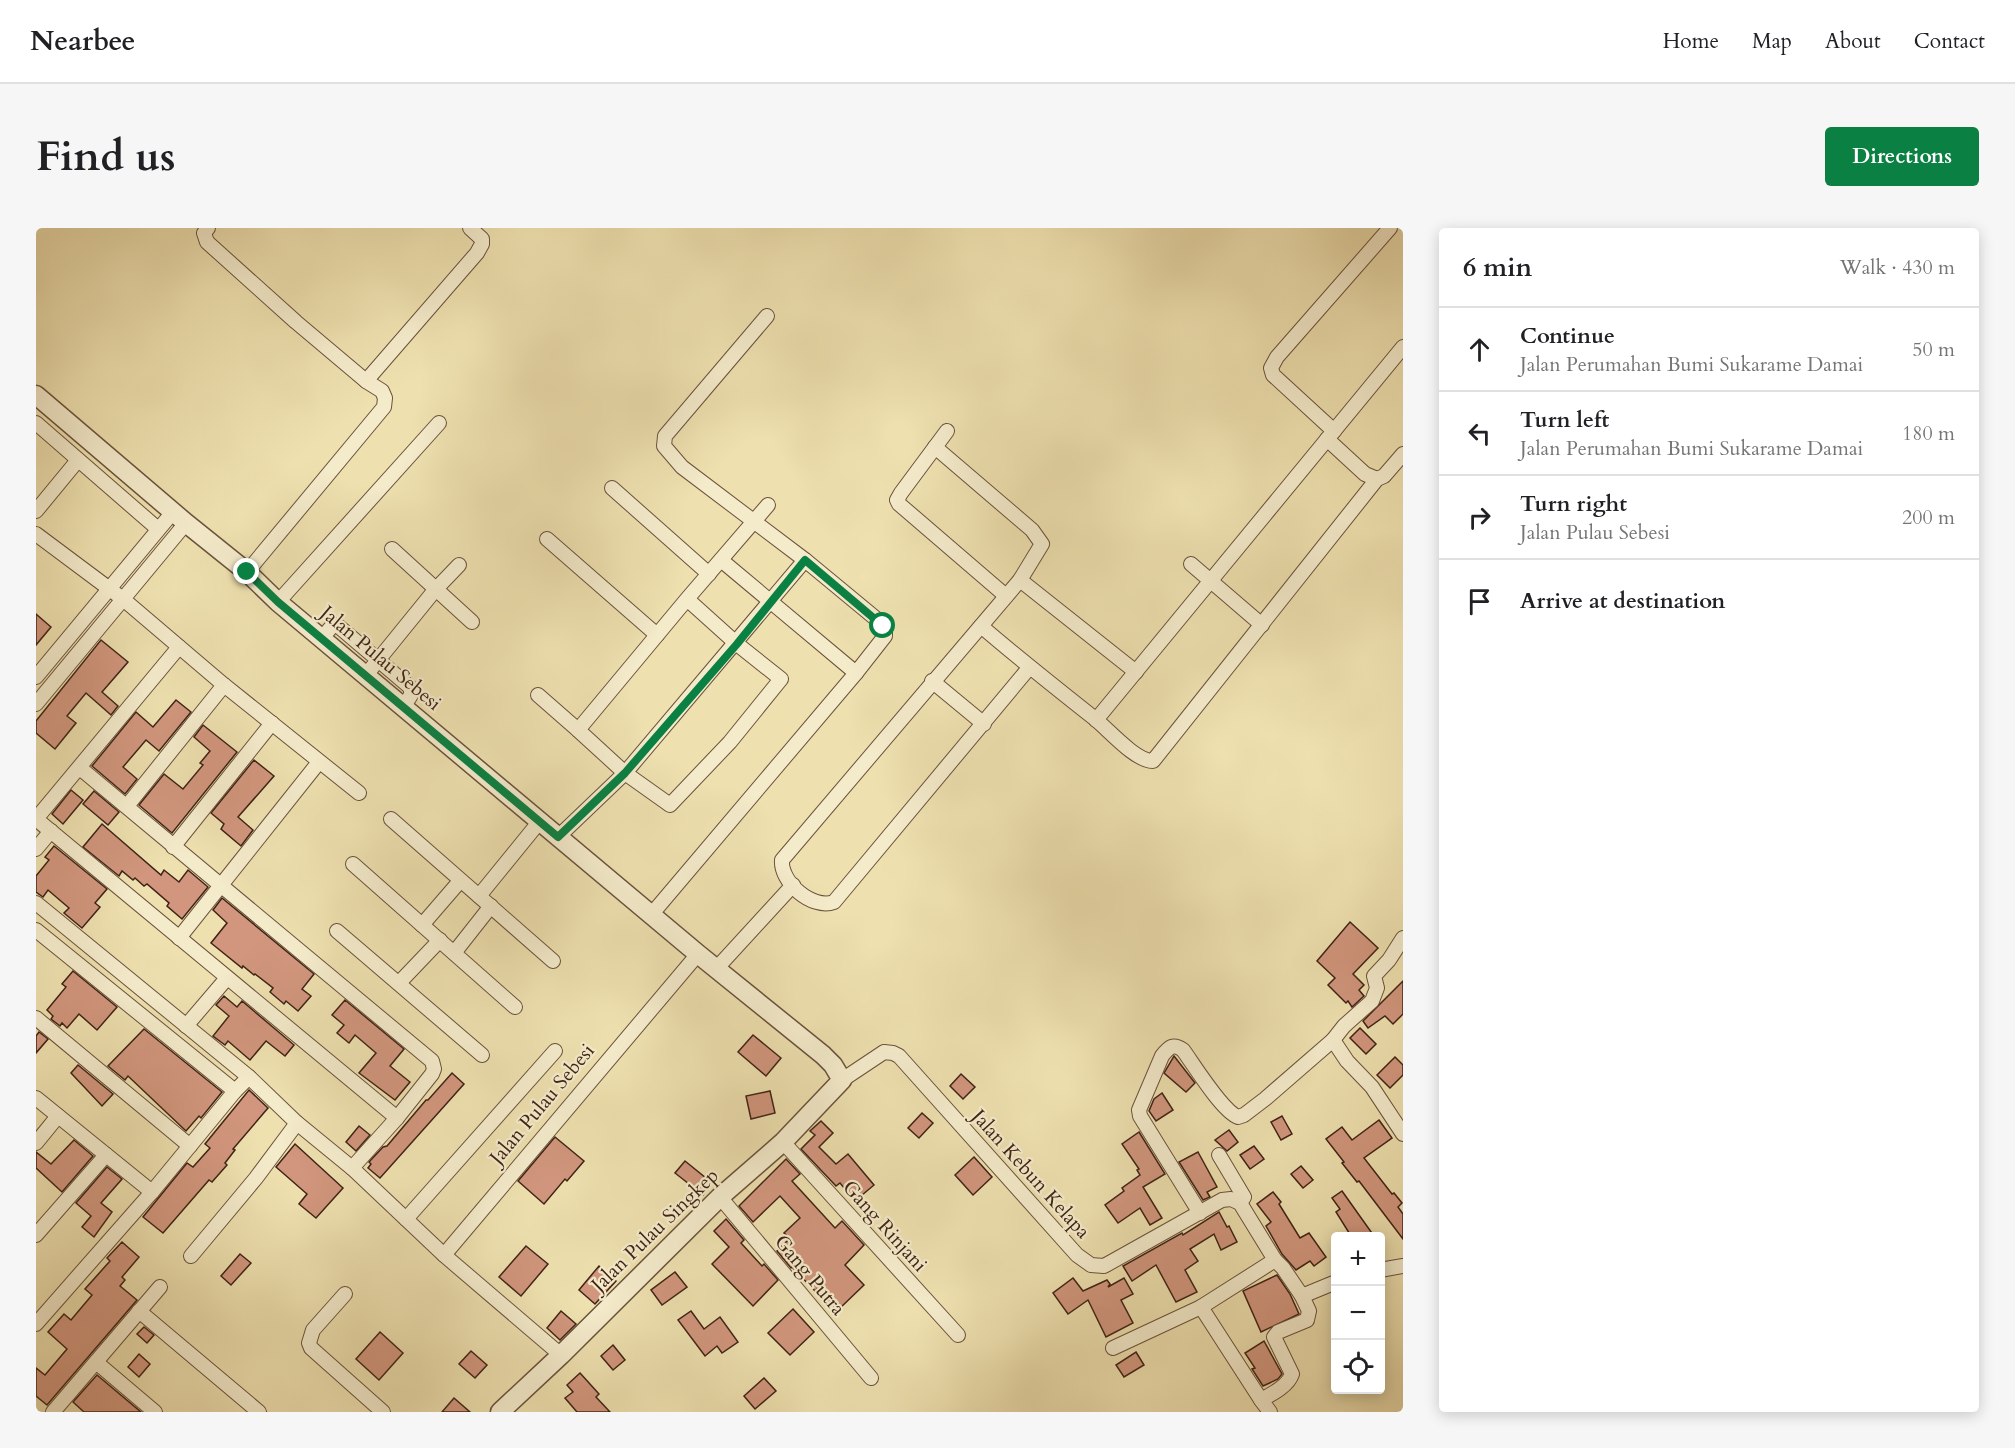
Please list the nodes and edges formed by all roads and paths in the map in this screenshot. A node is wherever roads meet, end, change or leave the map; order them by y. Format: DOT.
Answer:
graph roads {
  1 [pos="193,228"];
  2 [pos="470,228"];
  3 [pos="1390,228"];
  4 [pos="207,233"];
  5 [pos="767,316"];
  6 [pos="1403,347"];
  7 [pos="366,381"];
  8 [pos="36,395"];
  9 [pos="36,423"];
  10 [pos="439,423"];
  11 [pos="947,431"];
  12 [pos="1330,435"];
  13 [pos="86,438"];
  14 [pos="935,447"];
  15 [pos="1403,454"];
  16 [pos="75,458"];
  17 [pos="1377,479"];
  18 [pos="612,488"];
  19 [pos="768,505"];
  20 [pos="36,511"];
  21 [pos="179,517"];
  22 [pos="754,523"];
  23 [pos="158,529"];
  24 [pos="547,539"];
  25 [pos="39,541"];
  26 [pos="392,549"];
  27 [pos="721,560"];
  28 [pos="805,560"];
  29 [pos="459,564"];
  30 [pos="1191,564"];
  31 [pos="247,572"];
  32 [pos="709,574"];
  33 [pos="1020,580"];
  34 [pos="1210,582"];
  35 [pos="108,588"];
  36 [pos="435,590"];
  37 [pos="1006,596"];
  38 [pos="123,599"];
  39 [pos="687,599"];
  40 [pos="278,602"];
  41 [pos="771,602"];
  42 [pos="472,622"];
  43 [pos="1262,625"];
  44 [pos="981,626"];
  45 [pos="657,635"];
  46 [pos="322,638"];
  47 [pos="737,644"];
  48 [pos="179,647"];
  49 [pos="379,661"];
  50 [pos="1029,668"];
  51 [pos="1136,672"];
  52 [pos="856,673"];
  53 [pos="366,675"];
  54 [pos="36,677"];
  55 [pos="932,681"];
  56 [pos="224,685"];
  57 [pos="538,695"];
  58 [pos="36,704"];
  59 [pos="404,706"];
  60 [pos="1096,720"];
  61 [pos="272,723"];
  62 [pos="984,724"];
  63 [pos="578,730"];
  64 [pos="319,762"];
  65 [pos="80,768"];
  66 [pos="625,773"];
  67 [pos="359,793"];
  68 [pos="127,806"];
  69 [pos="36,819"];
  70 [pos="391,819"];
  71 [pos="540,821"];
  72 [pos="51,831"];
  73 [pos="558,837"];
  74 [pos="172,847"];
  75 [pos="36,849"];
  76 [pos="353,864"];
  77 [pos="460,881"];
  78 [pos="221,885"];
  79 [pos="793,885"];
  80 [pos="479,896"];
  81 [pos="36,903"];
  82 [pos="491,906"];
  83 [pos="651,915"];
  84 [pos="422,925"];
  85 [pos="36,930"];
  86 [pos="337,931"];
  87 [pos="179,938"];
  88 [pos="1403,938"];
  89 [pos="440,940"];
  90 [pos="454,953"];
  91 [pos="698,954"];
  92 [pos="553,961"];
  93 [pos="717,969"];
  94 [pos="227,978"];
  95 [pos="399,983"];
  96 [pos="515,1007"];
  97 [pos="36,1018"];
  98 [pos="186,1026"];
  99 [pos="1333,1040"];
  100 [pos="555,1051"];
  101 [pos="482,1055"];
  102 [pos="249,1077"];
  103 [pos="842,1080"];
  104 [pos="235,1091"];
  105 [pos="36,1098"];
  106 [pos="58,1116"];
  107 [pos="397,1118"];
  108 [pos="297,1123"];
  109 [pos="1403,1134"];
  110 [pos="783,1142"];
  111 [pos="36,1143"];
  112 [pos="190,1146"];
  113 [pos="106,1155"];
  114 [pos="1220,1155"];
  115 [pos="352,1168"];
  116 [pos="153,1192"];
  117 [pos="720,1197"];
  118 [pos="1240,1203"];
  119 [pos="1200,1213"];
  120 [pos="406,1219"];
  121 [pos="37,1233"];
  122 [pos="444,1255"];
  123 [pos="191,1256"];
  124 [pos="1275,1260"];
  125 [pos="1403,1266"];
  126 [pos="1385,1269"];
  127 [pos="1331,1284"];
  128 [pos="160,1287"];
  129 [pos="345,1294"];
  130 [pos="1302,1296"];
  131 [pos="1201,1307"];
  132 [pos="140,1311"];
  133 [pos="36,1324"];
  134 [pos="958,1335"];
  135 [pos="1113,1348"];
  136 [pos="561,1355"];
  137 [pos="96,1362"];
  138 [pos="871,1378"];
  139 [pos="1261,1400"];
  140 [pos="56,1411"];
  141 [pos="155,1412"];
  142 [pos="259,1412"];
  143 [pos="383,1412"];
  144 [pos="500,1412"];
  145 [pos="1270,1412"];
  1 -- 4 [label="street"];
  2 -- 7 [label="street"];
  3 -- 12 [label="street"];
  4 -- 7 [label="street"];
  5 -- 22 [label="street"];
  6 -- 12 [label="street"];
  7 -- 31 [label="street"];
  8 -- 13 [label="street, Jalan Pulau Sebesi"];
  9 -- 16 [label="street"];
  10 -- 40 [label="street"];
  11 -- 14 [label="street"];
  12 -- 17 [label="street"];
  12 -- 34 [label="street"];
  13 -- 16 [label="street"];
  13 -- 21 [label="street, Jalan Pulau Sebesi"];
  14 -- 33 [label="street"];
  14 -- 37 [label="street"];
  15 -- 17 [label="street"];
  16 -- 20 [label="street"];
  16 -- 23 [label="street"];
  17 -- 43 [label="street"];
  18 -- 32 [label="street"];
  19 -- 22 [label="street"];
  21 -- 23 [label="street"];
  21 -- 31 [label="street, Jalan Pulau Sebesi"];
  21 -- 38 [label="street"];
  22 -- 27 [label="street"];
  22 -- 28 [label="street"];
  23 -- 35 [label="street"];
  24 -- 45 [label="street"];
  25 -- 35 [label="street"];
  26 -- 36 [label="street"];
  27 -- 32 [label="street"];
  27 -- 41 [label="street"];
  28 -- 41 [label="street"];
  28 -- 52 [label="street"];
  29 -- 36 [label="street"];
  30 -- 34 [label="street"];
  31 -- 40 [label="street, Jalan Pulau Sebesi"];
  32 -- 39 [label="street"];
  33 -- 37 [label="street"];
  33 -- 51 [label="street"];
  34 -- 43 [label="street"];
  34 -- 51 [label="street"];
  35 -- 38 [label="street"];
  35 -- 54 [label="street"];
  36 -- 42 [label="street"];
  36 -- 49 [label="street"];
  37 -- 44 [label="street"];
  38 -- 48 [label="street"];
  38 -- 58 [label="street"];
  39 -- 45 [label="street"];
  39 -- 47 [label="street"];
  40 -- 46 [label="street, Jalan Pulau Sebesi"];
  41 -- 47 [label="street"];
  41 -- 52 [label="street"];
  43 -- 60 [label="street"];
  44 -- 50 [label="street"];
  44 -- 55 [label="street"];
  45 -- 63 [label="street"];
  46 -- 49 [label="street"];
  46 -- 53 [label="street, Jalan Pulau Sebesi"];
  47 -- 66 [label="street"];
  47 -- 66 [label="street"];
  48 -- 56 [label="street"];
  48 -- 65 [label="street"];
  49 -- 53 [label="street"];
  49 -- 59 [label="street"];
  50 -- 60 [label="street"];
  50 -- 62 [label="street"];
  51 -- 60 [label="street"];
  52 -- 83 [label="street"];
  53 -- 59 [label="street, Jalan Pulau Sebesi"];
  55 -- 62 [label="street"];
  55 -- 79 [label="street"];
  56 -- 61 [label="street"];
  56 -- 68 [label="street"];
  57 -- 63 [label="street"];
  59 -- 71 [label="street, Jalan Pulau Sebesi"];
  61 -- 64 [label="street"];
  61 -- 74 [label="street"];
  62 -- 79 [label="street"];
  63 -- 66 [label="street"];
  64 -- 67 [label="street"];
  64 -- 78 [label="street"];
  65 -- 68 [label="street"];
  65 -- 69 [label="street"];
  66 -- 73 [label="street"];
  68 -- 74 [label="street"];
  69 -- 72 [label="street"];
  70 -- 77 [label="street"];
  71 -- 73 [label="street, Jalan Pulau Sebesi"];
  71 -- 80 [label="street"];
  72 -- 75 [label="street"];
  72 -- 87 [label="street"];
  73 -- 83 [label="street, Jalan Pulau Sebesi"];
  74 -- 78 [label="street"];
  76 -- 84 [label="street"];
  77 -- 80 [label="street"];
  77 -- 84 [label="street"];
  78 -- 87 [label="street"];
  78 -- 107 [label="street"];
  79 -- 93 [label="street"];
  80 -- 82 [label="street"];
  81 -- 98 [label="street"];
  82 -- 90 [label="street"];
  82 -- 92 [label="street"];
  83 -- 91 [label="street, Jalan Pulau Sebesi"];
  84 -- 89 [label="street"];
  85 -- 104 [label="street"];
  86 -- 95 [label="street"];
  87 -- 94 [label="street"];
  88 -- 99 [label="street"];
  89 -- 90 [label="street"];
  89 -- 95 [label="street"];
  90 -- 96 [label="street"];
  91 -- 93 [label="street, Jalan Pulau Sebesi"];
  91 -- 122 [label="street, Jalan Pulau Sebesi"];
  93 -- 103 [label="street, Jalan Pulau Sebesi"];
  94 -- 98 [label="street"];
  94 -- 107 [label="street"];
  95 -- 101 [label="street"];
  97 -- 112 [label="street"];
  98 -- 102 [label="street"];
  99 -- 109 [label="street"];
  99 -- 119 [label="street"];
  100 -- 120 [label="street"];
  102 -- 104 [label="street"];
  102 -- 108 [label="street"];
  103 -- 110 [label="street, Jalan Pulau Singkep"];
  103 -- 119 [label="street, Jalan Kebun Kelapa"];
  104 -- 112 [label="street"];
  105 -- 106 [label="street"];
  106 -- 111 [label="street"];
  106 -- 113 [label="street"];
  107 -- 115 [label="street"];
  108 -- 115 [label="street"];
  108 -- 123 [label="street"];
  110 -- 117 [label="street, Jalan Pulau Singkep"];
  110 -- 134 [label="street, Gang Rinjani"];
  112 -- 116 [label="street"];
  113 -- 116 [label="street"];
  113 -- 121 [label="street"];
  114 -- 118 [label="street"];
  115 -- 120 [label="street"];
  116 -- 133 [label="street"];
  117 -- 136 [label="street, Jalan Pulau Singkep"];
  117 -- 138 [label="street, Gang Putra"];
  118 -- 119 [label="street, Jalan Kebun Kelapa"];
  118 -- 124 [label="street"];
  120 -- 122 [label="street"];
  122 -- 136 [label="street"];
  124 -- 130 [label="street"];
  124 -- 131 [label="street"];
  125 -- 126 [label="street"];
  127 -- 130 [label="street"];
  128 -- 132 [label="street"];
  129 -- 143 [label="street"];
  130 -- 139 [label="street"];
  131 -- 135 [label="street"];
  131 -- 139 [label="street"];
  132 -- 137 [label="street"];
  132 -- 142 [label="street"];
  136 -- 144 [label="street, Jalan Pulau Singkep"];
  137 -- 140 [label="street"];
  137 -- 141 [label="street"];
  139 -- 145 [label="street"];
}
